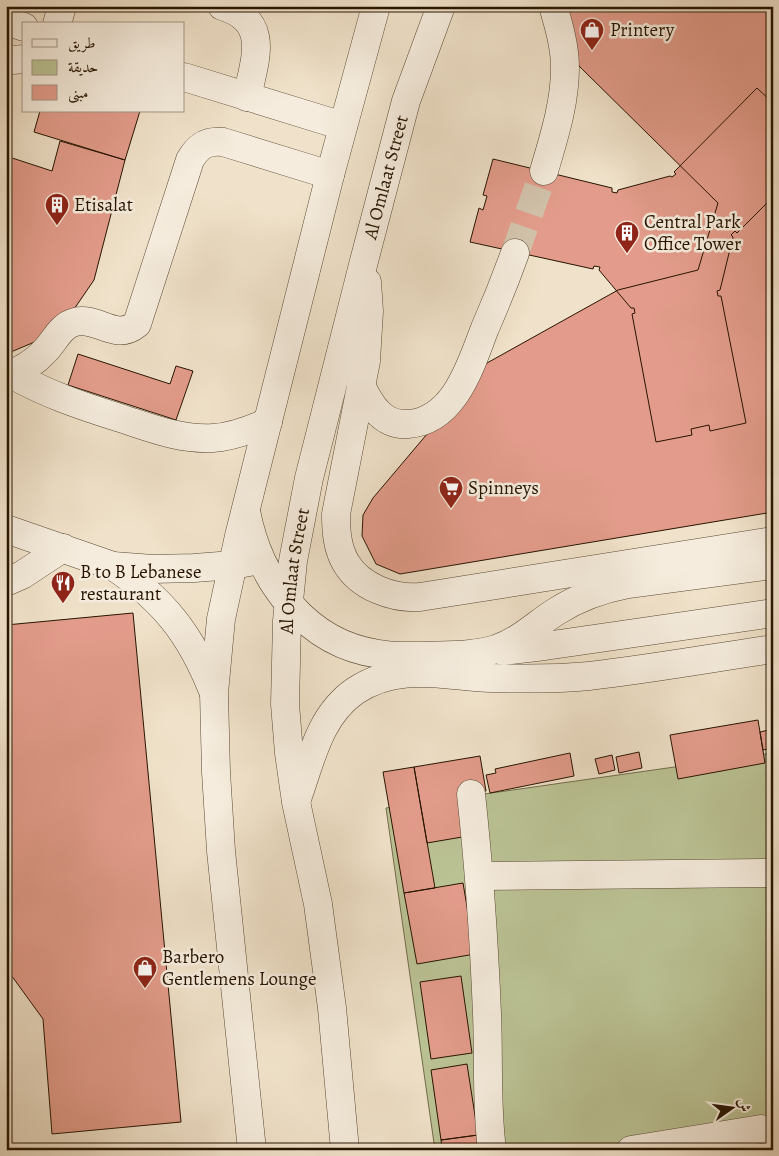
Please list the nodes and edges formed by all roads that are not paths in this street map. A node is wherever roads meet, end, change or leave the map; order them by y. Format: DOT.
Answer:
graph roads {
  1 [pos="62,6"];
  2 [pos="222,6"];
  3 [pos="425,6"];
  4 [pos="441,6"];
  5 [pos="452,6"];
  6 [pos="553,6"];
  7 [pos="369,13"];
  8 [pos="6,22"];
  9 [pos="58,22"];
  10 [pos="22,26"];
  11 [pos="430,37"];
  12 [pos="6,58"];
  13 [pos="22,59"];
  14 [pos="185,77"];
  15 [pos="247,97"];
  16 [pos="406,101"];
  17 [pos="343,126"];
  18 [pos="544,171"];
  19 [pos="330,175"];
  20 [pos="515,252"];
  21 [pos="364,261"];
  22 [pos="8,375"];
  23 [pos="361,385"];
  24 [pos="268,422"];
  25 [pos="246,510"];
  26 [pos="6,529"];
  27 [pos="298,534"];
  28 [pos="773,542"];
  29 [pos="63,548"];
  30 [pos="260,559"];
  31 [pos="233,565"];
  32 [pos="114,566"];
  33 [pos="773,566"];
  34 [pos="6,582"];
  35 [pos="289,604"];
  36 [pos="773,613"];
  37 [pos="773,649"];
  38 [pos="481,652"];
  39 [pos="394,665"];
  40 [pos="214,693"];
  41 [pos="471,794"];
  42 [pos="296,802"];
  43 [pos="773,873"];
  44 [pos="480,876"];
  45 [pos="773,1131"];
  46 [pos="252,1150"];
  47 [pos="345,1150"];
  48 [pos="492,1150"];
  49 [pos="631,1150"];
  1 -- 9 [label="street"];
  2 -- 15 [label="street"];
  3 -- 16 [label="street"];
  4 -- 11 [label="street, Al Omlaat Street"];
  5 -- 11 [label="street"];
  6 -- 18 [label="street"];
  7 -- 17 [label="street"];
  8 -- 10 [label="street"];
  11 -- 16 [label="street, Al Omlaat Street"];
  12 -- 13 [label="street"];
  14 -- 15 [label="street"];
  15 -- 17 [label="street"];
  16 -- 21 [label="street, Al Omlaat Street"];
  17 -- 19 [label="street"];
  19 -- 22 [label="street"];
  19 -- 24 [label="street"];
  20 -- 23 [label="street"];
  21 -- 23 [label="street"];
  21 -- 27 [label="street, Al Omlaat Street"];
  22 -- 24 [label="street"];
  23 -- 28 [label="street"];
  24 -- 25 [label="street"];
  25 -- 30 [label="street"];
  25 -- 31 [label="street"];
  26 -- 29 [label="street"];
  27 -- 30 [label="street"];
  27 -- 35 [label="street, Al Omlaat Street"];
  29 -- 32 [label="street"];
  29 -- 34 [label="street"];
  30 -- 31 [label="street"];
  30 -- 35 [label="street"];
  31 -- 32 [label="street"];
  31 -- 40 [label="street"];
  32 -- 40 [label="street"];
  33 -- 38 [label="street"];
  35 -- 39 [label="street"];
  35 -- 42 [label="street, Al Omlaat Street"];
  36 -- 38 [label="street"];
  37 -- 39 [label="street"];
  38 -- 39 [label="street"];
  39 -- 42 [label="street"];
  40 -- 46 [label="street"];
  41 -- 44 [label="street"];
  42 -- 47 [label="street, Al Omlaat Street"];
  43 -- 44 [label="street"];
  44 -- 48 [label="street"];
  45 -- 49 [label="street"];
}
